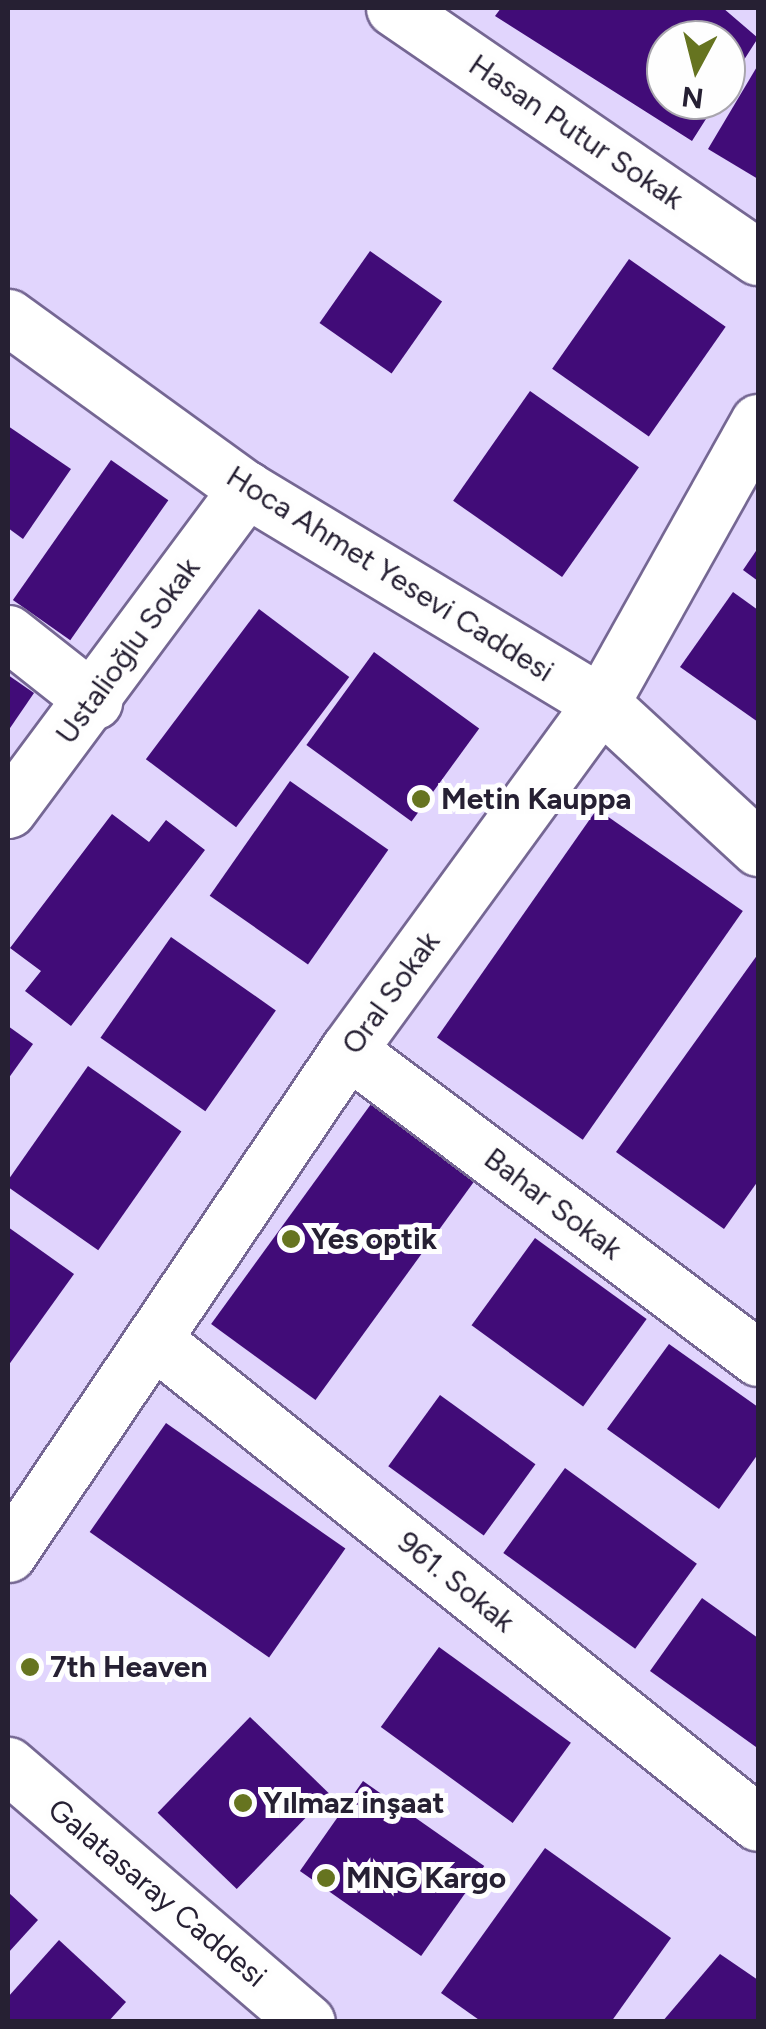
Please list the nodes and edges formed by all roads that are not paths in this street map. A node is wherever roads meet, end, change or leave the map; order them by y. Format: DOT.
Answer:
graph roads {
  1 [pos="394,8"];
  2 [pos="758,257"];
  3 [pos="8,317"];
  4 [pos="758,422"];
  5 [pos="246,489"];
  6 [pos="8,633"];
  7 [pos="94,701"];
  8 [pos="601,703"];
  9 [pos="8,810"];
  10 [pos="758,848"];
  11 [pos="348,1050"];
  12 [pos="154,1340"];
  13 [pos="758,1358"];
  14 [pos="8,1554"];
  15 [pos="8,1766"];
  16 [pos="758,1823"];
  17 [pos="308,2022"];
  1 -- 2 [label="street, Hasan Putur Sokak"];
  3 -- 5 [label="street, Hoca Ahmet Yesevi Caddesi"];
  4 -- 8 [label="street, Oral Sokak"];
  5 -- 7 [label="street, Ustalioğlu Sokak"];
  5 -- 8 [label="street, Hoca Ahmet Yesevi Caddesi"];
  6 -- 7 [label="street"];
  7 -- 9 [label="street, Ustalioğlu Sokak"];
  8 -- 10 [label="street, Hoca Ahmet Yesevi Caddesi"];
  8 -- 11 [label="street, Oral Sokak"];
  11 -- 12 [label="street, Oral Sokak"];
  11 -- 13 [label="street, Bahar Sokak"];
  12 -- 14 [label="street, Oral Sokak"];
  12 -- 16 [label="street, 961. Sokak"];
  15 -- 17 [label="street, Galatasaray Caddesi"];
}
